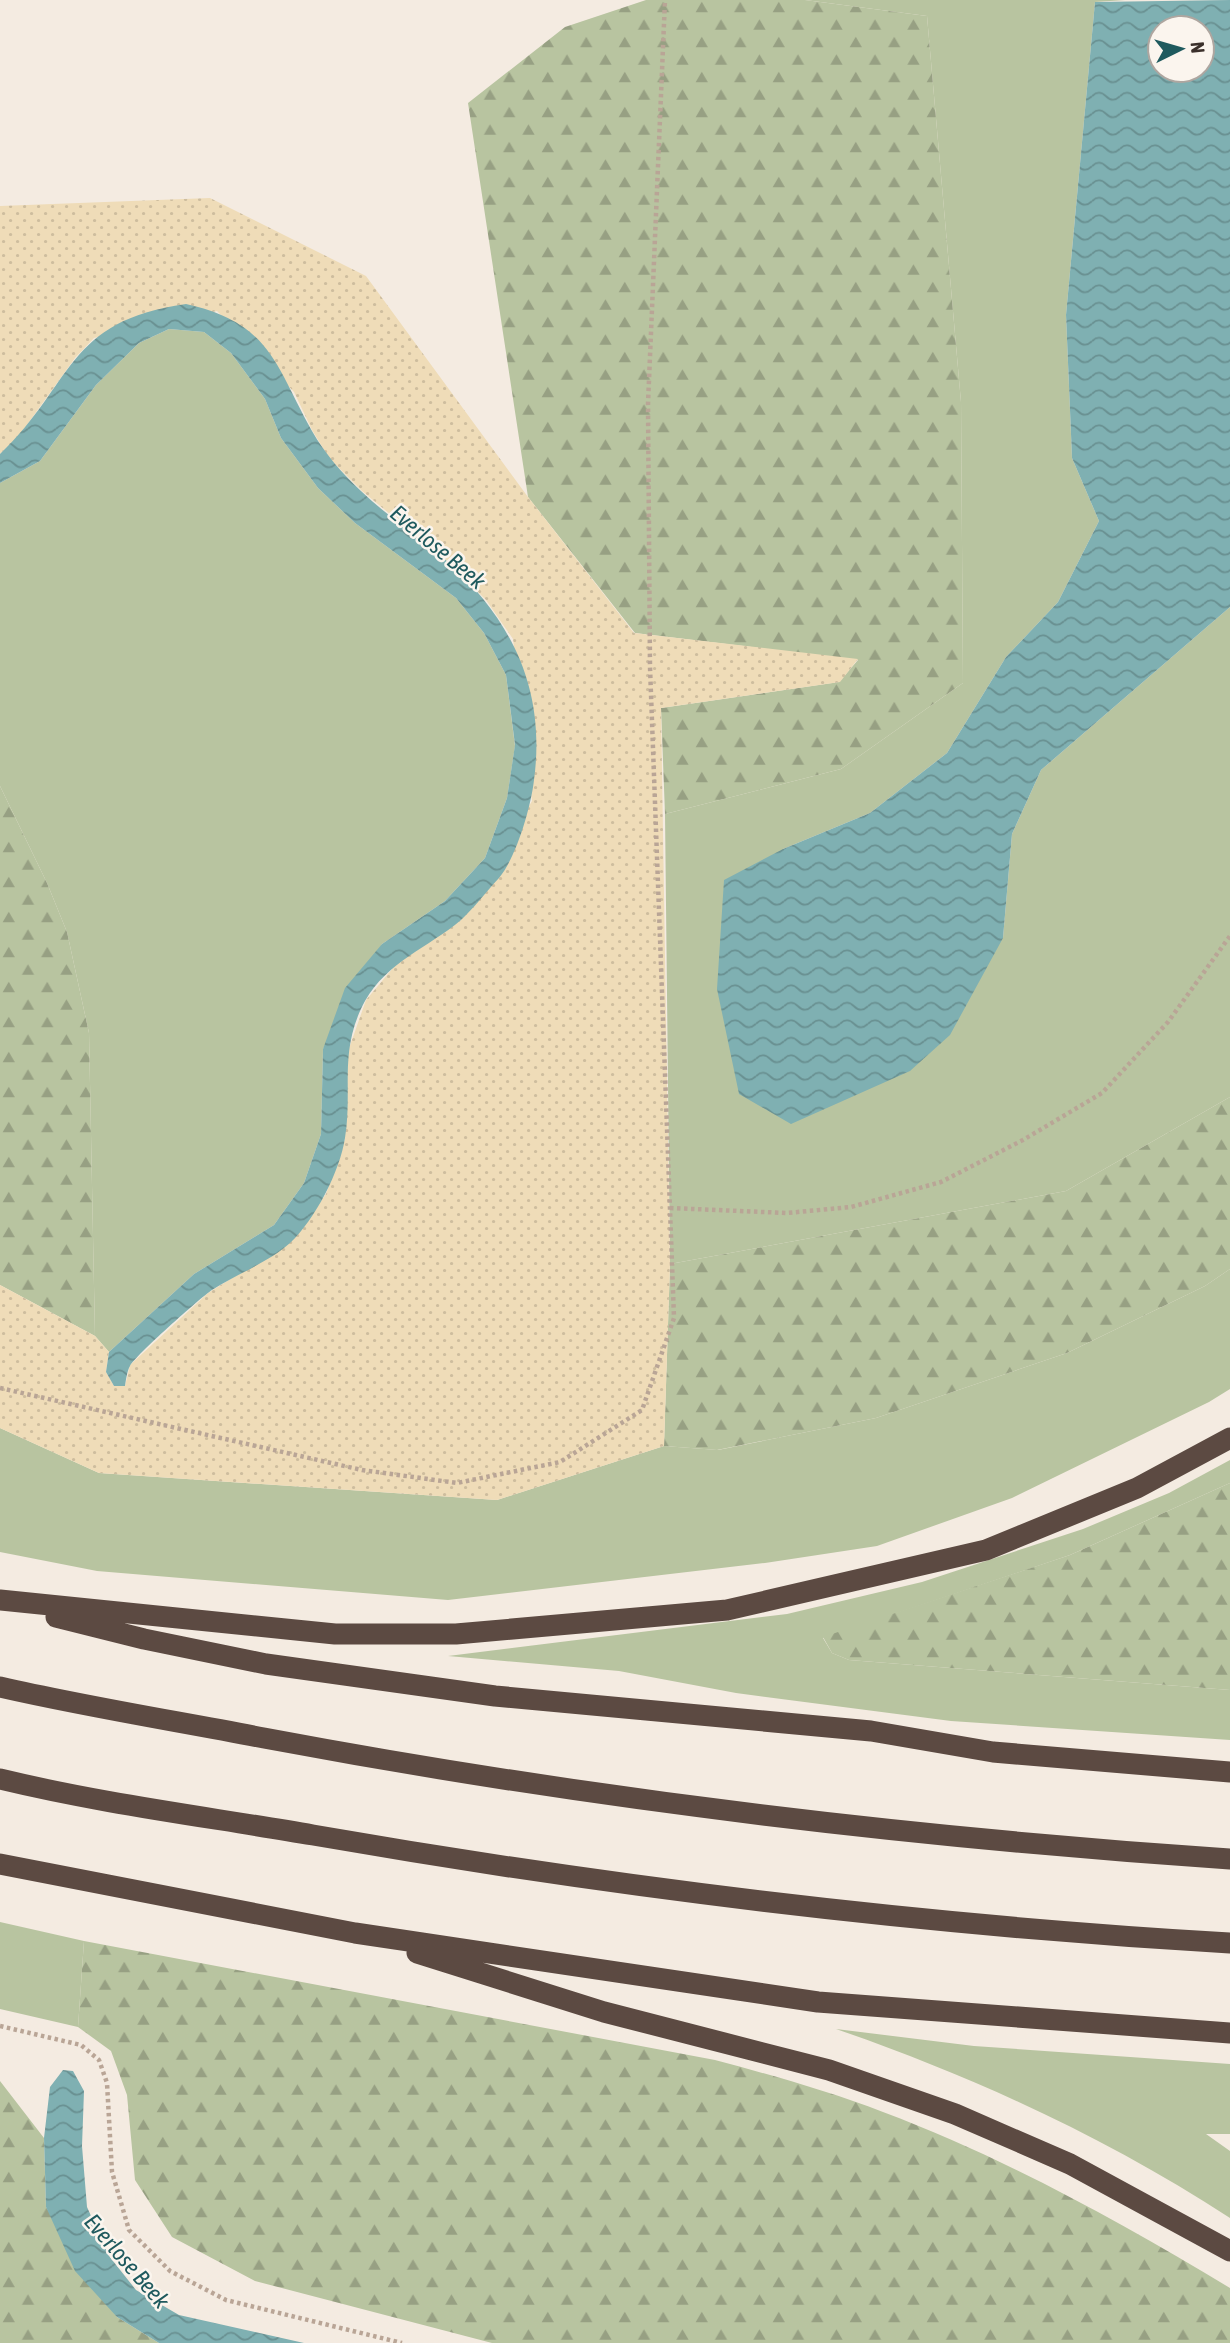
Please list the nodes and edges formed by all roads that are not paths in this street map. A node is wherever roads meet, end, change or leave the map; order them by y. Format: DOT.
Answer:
graph roads {
  1 [pos="1230,1438"];
  2 [pos="0,1601"];
  3 [pos="0,1687"];
  4 [pos="1230,1772"];
  5 [pos="0,1779"];
  6 [pos="1230,1858"];
  7 [pos="0,1864"];
  8 [pos="355,1933"];
  9 [pos="1230,1943"];
  10 [pos="1230,2033"];
  11 [pos="1230,2251"];
  1 -- 2 [label="highway"];
  2 -- 4 [label="highway"];
  3 -- 6 [label="highway"];
  5 -- 9 [label="highway"];
  7 -- 8 [label="highway"];
  8 -- 10 [label="highway"];
  8 -- 11 [label="highway"];
}
